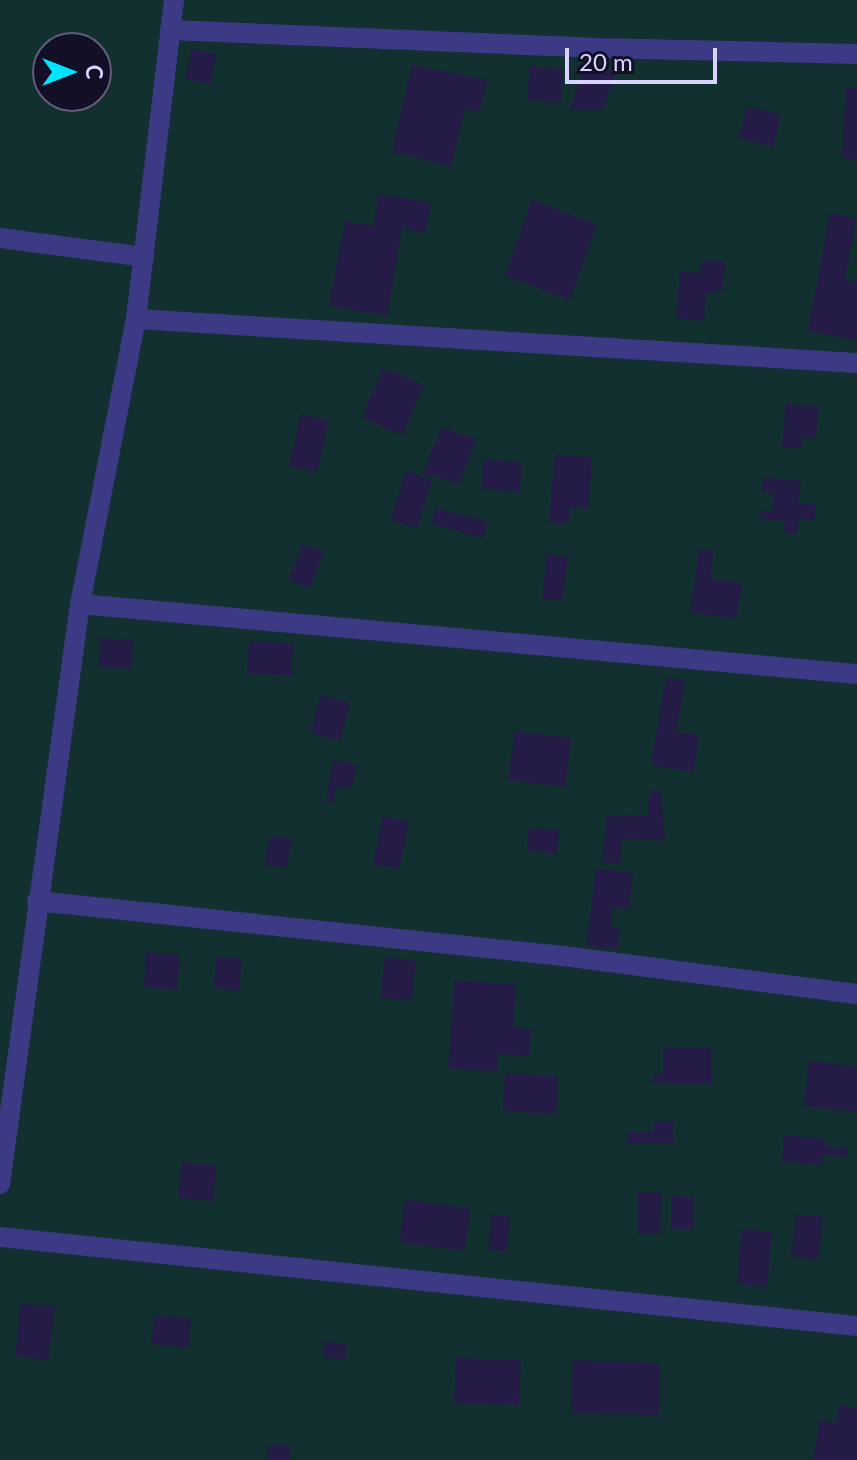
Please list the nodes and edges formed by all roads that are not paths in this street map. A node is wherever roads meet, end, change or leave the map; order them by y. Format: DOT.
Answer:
graph roads {
  1 [pos="174,0"];
  2 [pos="170,30"];
  3 [pos="857,54"];
  4 [pos="0,238"];
  5 [pos="144,257"];
  6 [pos="136,319"];
  7 [pos="857,363"];
  8 [pos="80,604"];
  9 [pos="857,674"];
  10 [pos="37,901"];
  11 [pos="857,994"];
  12 [pos="0,1184"];
  13 [pos="0,1237"];
  14 [pos="857,1326"];
  1 -- 2 [label="lane"];
  2 -- 3 [label="lane"];
  2 -- 5 [label="lane"];
  4 -- 5 [label="lane"];
  5 -- 6 [label="lane"];
  6 -- 7 [label="lane"];
  6 -- 8 [label="lane"];
  8 -- 9 [label="lane"];
  8 -- 10 [label="lane"];
  10 -- 11 [label="lane"];
  10 -- 12 [label="lane"];
  13 -- 14 [label="lane"];
}
